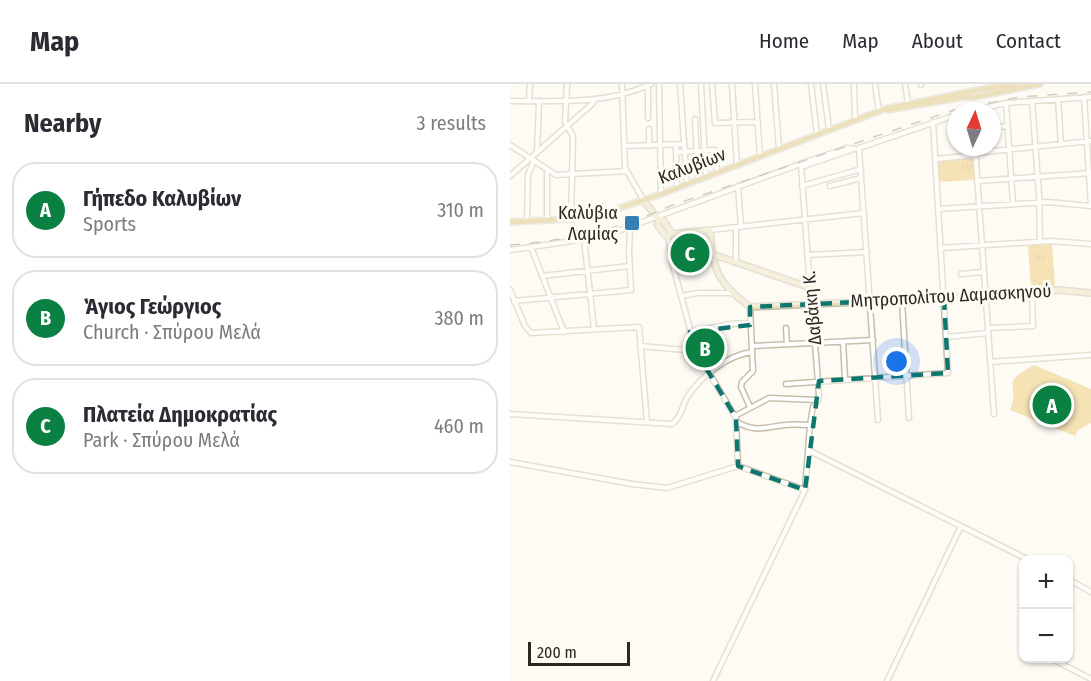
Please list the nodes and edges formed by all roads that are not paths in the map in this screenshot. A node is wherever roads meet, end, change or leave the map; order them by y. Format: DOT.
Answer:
graph roads {
  1 [pos="530,84"];
  2 [pos="567,84"];
  3 [pos="622,84"];
  4 [pos="659,84"];
  5 [pos="680,84"];
  6 [pos="701,84"];
  7 [pos="712,84"];
  8 [pos="732,84"];
  9 [pos="755,84"];
  10 [pos="774,84"];
  11 [pos="811,84"];
  12 [pos="823,84"];
  13 [pos="854,84"];
  14 [pos="875,84"];
  15 [pos="905,84"];
  16 [pos="1016,84"];
  17 [pos="1040,84"];
  18 [pos="649,85"];
  19 [pos="973,89"];
  20 [pos="622,95"];
  21 [pos="975,97"];
  22 [pos="1091,97"];
  23 [pos="1084,98"];
  24 [pos="595,99"];
  25 [pos="1058,99"];
  26 [pos="510,101"];
  27 [pos="529,101"];
  28 [pos="539,101"];
  29 [pos="1032,101"];
  30 [pos="566,102"];
  31 [pos="908,103"];
  32 [pos="1005,103"];
  33 [pos="1001,104"];
  34 [pos="879,111"];
  35 [pos="648,118"];
  36 [pos="947,118"];
  37 [pos="695,119"];
  38 [pos="855,120"];
  39 [pos="758,122"];
  40 [pos="933,122"];
  41 [pos="735,124"];
  42 [pos="567,126"];
  43 [pos="1007,126"];
  44 [pos="1001,127"];
  45 [pos="649,129"];
  46 [pos="829,129"];
  47 [pos="817,134"];
  48 [pos="1089,141"];
  49 [pos="684,144"];
  50 [pos="1061,144"];
  51 [pos="510,145"];
  52 [pos="676,145"];
  53 [pos="624,146"];
  54 [pos="649,146"];
  55 [pos="660,146"];
  56 [pos="1035,147"];
  57 [pos="779,148"];
  58 [pos="857,148"];
  59 [pos="1009,150"];
  60 [pos="697,151"];
  61 [pos="705,151"];
  62 [pos="1001,151"];
  63 [pos="676,152"];
  64 [pos="685,152"];
  65 [pos="537,153"];
  66 [pos="760,156"];
  67 [pos="960,156"];
  68 [pos="976,156"];
  69 [pos="533,159"];
  70 [pos="935,159"];
  71 [pos="737,165"];
  72 [pos="801,166"];
  73 [pos="861,169"];
  74 [pos="547,170"];
  75 [pos="627,171"];
  76 [pos="717,173"];
  77 [pos="1090,173"];
  78 [pos="572,174"];
  79 [pos="510,176"];
  80 [pos="706,177"];
  81 [pos="1037,177"];
  82 [pos="862,178"];
  83 [pos="1012,179"];
  84 [pos="698,180"];
  85 [pos="977,181"];
  86 [pos="687,185"];
  87 [pos="738,186"];
  88 [pos="802,186"];
  89 [pos="830,186"];
  90 [pos="677,188"];
  91 [pos="662,194"];
  92 [pos="644,201"];
  93 [pos="1039,202"];
  94 [pos="1013,204"];
  95 [pos="979,206"];
  96 [pos="1091,206"];
  97 [pos="938,209"];
  98 [pos="864,213"];
  99 [pos="571,219"];
  100 [pos="657,219"];
  101 [pos="805,220"];
  102 [pos="547,221"];
  103 [pos="510,222"];
  104 [pos="527,222"];
  105 [pos="630,226"];
  106 [pos="738,227"];
  107 [pos="710,230"];
  108 [pos="670,235"];
  109 [pos="584,239"];
  110 [pos="1040,242"];
  111 [pos="1091,244"];
  112 [pos="981,246"];
  113 [pos="531,247"];
  114 [pos="940,248"];
  115 [pos="510,250"];
  116 [pos="867,252"];
  117 [pos="712,254"];
  118 [pos="807,255"];
  119 [pos="736,262"];
  120 [pos="630,266"];
  121 [pos="588,270"];
  122 [pos="984,272"];
  123 [pos="961,274"];
  124 [pos="542,276"];
  125 [pos="810,288"];
  126 [pos="510,290"];
  127 [pos="1032,292"];
  128 [pos="732,293"];
  129 [pos="1091,293"];
  130 [pos="591,294"];
  131 [pos="682,296"];
  132 [pos="985,296"];
  133 [pos="550,297"];
  134 [pos="944,298"];
  135 [pos="514,301"];
  136 [pos="870,301"];
  137 [pos="902,301"];
  138 [pos="812,304"];
  139 [pos="750,307"];
  140 [pos="750,323"];
  141 [pos="786,328"];
  142 [pos="594,329"];
  143 [pos="988,331"];
  144 [pos="564,332"];
  145 [pos="690,332"];
  146 [pos="946,337"];
  147 [pos="873,340"];
  148 [pos="816,342"];
  149 [pos="843,342"];
  150 [pos="788,344"];
  151 [pos="640,346"];
  152 [pos="752,349"];
  153 [pos="696,351"];
  154 [pos="1091,355"];
  155 [pos="990,362"];
  156 [pos="710,374"];
  157 [pos="907,377"];
  158 [pos="876,378"];
  159 [pos="845,379"];
  160 [pos="819,381"];
  161 [pos="786,384"];
  162 [pos="818,400"];
  163 [pos="750,407"];
  164 [pos="510,414"];
  165 [pos="994,414"];
  166 [pos="735,416"];
  167 [pos="909,418"];
  168 [pos="878,420"];
  169 [pos="647,422"];
  170 [pos="737,422"];
  171 [pos="810,425"];
  172 [pos="808,450"];
  173 [pos="510,462"];
  174 [pos="738,466"];
  175 [pos="805,490"];
  176 [pos="961,526"];
  177 [pos="1019,555"];
  178 [pos="1073,582"];
  179 [pos="1091,592"];
  180 [pos="1060,663"];
  181 [pos="1091,679"];
  182 [pos="714,681"];
  183 [pos="886,681"];
  1 -- 27 [label="street"];
  2 -- 30 [label="street"];
  3 -- 20 [label="street"];
  4 -- 55 [label="street"];
  5 -- 49 [label="street"];
  6 -- 61 [label="street"];
  7 -- 41 [label="street"];
  8 -- 41 [label="street"];
  9 -- 39 [label="street"];
  10 -- 57 [label="street"];
  11 -- 47 [label="street"];
  12 -- 46 [label="street"];
  13 -- 38 [label="street"];
  14 -- 34 [label="street"];
  15 -- 31 [label="street"];
  16 -- 19 [label="main road, Καλυβίων"];
  17 -- 21 [label="main road, Καλυβίων"];
  18 -- 20 [label="street"];
  18 -- 35 [label="street"];
  19 -- 21 [label="main road"];
  19 -- 31 [label="main road, Καλυβίων"];
  20 -- 24 [label="street"];
  20 -- 53 [label="street"];
  21 -- 34 [label="main road, Καλυβίων"];
  22 -- 23 [label="street"];
  23 -- 25 [label="street"];
  23 -- 48 [label="street"];
  24 -- 30 [label="street"];
  24 -- 42 [label="street"];
  25 -- 29 [label="street"];
  25 -- 50 [label="street"];
  26 -- 27 [label="street"];
  27 -- 28 [label="street"];
  28 -- 30 [label="street"];
  28 -- 65 [label="street"];
  29 -- 32 [label="street"];
  29 -- 56 [label="street"];
  30 -- 42 [label="street"];
  31 -- 34 [label="main road, Καλυβίων"];
  32 -- 33 [label="street"];
  32 -- 43 [label="street"];
  34 -- 38 [label="main road, Καλυβίων"];
  36 -- 40 [label="street"];
  37 -- 60 [label="street"];
  38 -- 46 [label="main road, Καλυβίων"];
  39 -- 41 [label="street"];
  39 -- 66 [label="street"];
  40 -- 58 [label="street"];
  40 -- 70 [label="street"];
  41 -- 71 [label="street"];
  42 -- 65 [label="street"];
  42 -- 78 [label="street"];
  43 -- 44 [label="street"];
  43 -- 59 [label="street"];
  45 -- 54 [label="street"];
  46 -- 47 [label="main road, Καλυβίων"];
  47 -- 57 [label="main road, Καλυβίων"];
  48 -- 50 [label="street"];
  48 -- 77 [label="street"];
  49 -- 52 [label="street"];
  49 -- 64 [label="street"];
  50 -- 56 [label="street"];
  51 -- 69 [label="street"];
  52 -- 55 [label="street"];
  52 -- 63 [label="street"];
  53 -- 54 [label="street"];
  53 -- 75 [label="street"];
  54 -- 55 [label="street"];
  55 -- 91 [label="street"];
  56 -- 59 [label="street"];
  56 -- 81 [label="street"];
  57 -- 66 [label="main road, Καλυβίων"];
  58 -- 72 [label="street"];
  58 -- 73 [label="street"];
  59 -- 62 [label="street"];
  59 -- 83 [label="street"];
  60 -- 61 [label="street"];
  60 -- 64 [label="street"];
  60 -- 84 [label="street"];
  61 -- 76 [label="street"];
  61 -- 80 [label="street"];
  63 -- 64 [label="street"];
  63 -- 90 [label="street"];
  64 -- 86 [label="street"];
  65 -- 69 [label="street"];
  66 -- 71 [label="main road, Καλυβίων"];
  67 -- 70 [label="street"];
  68 -- 85 [label="street"];
  69 -- 74 [label="street"];
  69 -- 79 [label="street"];
  69 -- 104 [label="street"];
  70 -- 97 [label="street"];
  71 -- 76 [label="main road, Καλυβίων"];
  72 -- 87 [label="street"];
  72 -- 88 [label="street, Δαβάκη Κ."];
  73 -- 82 [label="street"];
  73 -- 88 [label="street"];
  74 -- 78 [label="street"];
  74 -- 102 [label="street"];
  75 -- 78 [label="street"];
  75 -- 92 [label="street"];
  76 -- 80 [label="main road, Καλυβίων"];
  77 -- 81 [label="street"];
  77 -- 96 [label="street"];
  78 -- 99 [label="street"];
  80 -- 84 [label="main road, Καλυβίων"];
  81 -- 83 [label="street"];
  81 -- 93 [label="street"];
  82 -- 89 [label="street"];
  82 -- 98 [label="street"];
  83 -- 85 [label="street"];
  83 -- 94 [label="street"];
  84 -- 86 [label="main road, Καλυβίων"];
  85 -- 95 [label="street"];
  86 -- 90 [label="main road, Καλυβίων"];
  87 -- 100 [label="street"];
  87 -- 106 [label="street"];
  88 -- 101 [label="street, Δαβάκη Κ."];
  90 -- 91 [label="main road, Καλυβίων"];
  91 -- 92 [label="main road, Καλυβίων"];
  92 -- 99 [label="main road, Καλυβίων"];
  92 -- 100 [label="street"];
  93 -- 94 [label="street"];
  93 -- 96 [label="street"];
  93 -- 110 [label="street"];
  94 -- 95 [label="street"];
  95 -- 97 [label="street"];
  95 -- 112 [label="street"];
  97 -- 114 [label="street"];
  98 -- 101 [label="street"];
  98 -- 116 [label="street"];
  99 -- 102 [label="main road, Καλυβίων"];
  100 -- 105 [label="street"];
  100 -- 108 [label="street"];
  101 -- 106 [label="street"];
  101 -- 118 [label="street, Δαβάκη Κ."];
  102 -- 104 [label="main road, Καλυβίων"];
  103 -- 104 [label="main road, Καλυβίων"];
  105 -- 109 [label="street"];
  105 -- 120 [label="street"];
  106 -- 107 [label="street"];
  106 -- 119 [label="street"];
  107 -- 108 [label="street"];
  107 -- 117 [label="street"];
  108 -- 131 [label="street"];
  109 -- 113 [label="street"];
  109 -- 121 [label="street"];
  110 -- 111 [label="street"];
  110 -- 112 [label="street"];
  112 -- 114 [label="street"];
  112 -- 122 [label="street"];
  113 -- 115 [label="street"];
  113 -- 124 [label="street"];
  114 -- 134 [label="street"];
  116 -- 118 [label="street"];
  116 -- 136 [label="street"];
  117 -- 119 [label="street"];
  117 -- 128 [label="street"];
  118 -- 125 [label="street, Δαβάκη Κ."];
  119 -- 125 [label="street"];
  120 -- 121 [label="street"];
  120 -- 130 [label="street"];
  121 -- 124 [label="street"];
  121 -- 130 [label="street"];
  122 -- 123 [label="street"];
  122 -- 132 [label="street"];
  124 -- 133 [label="street"];
  125 -- 138 [label="street, Δαβάκη Κ."];
  126 -- 135 [label="street"];
  127 -- 129 [label="street, Μητροπολίτου Δαμασκηνού"];
  127 -- 132 [label="street, Μητροπολίτου Δαμασκηνού"];
  127 -- 143 [label="street"];
  128 -- 131 [label="street"];
  128 -- 139 [label="street"];
  130 -- 133 [label="street"];
  130 -- 142 [label="street"];
  131 -- 145 [label="street"];
  132 -- 134 [label="street, Μητροπολίτου Δαμασκηνού"];
  132 -- 143 [label="street"];
  133 -- 135 [label="street"];
  133 -- 144 [label="street"];
  134 -- 137 [label="street, Μητροπολίτου Δαμασκηνού"];
  134 -- 146 [label="street"];
  135 -- 144 [label="street"];
  136 -- 137 [label="street, Μητροπολίτου Δαμασκηνού"];
  136 -- 138 [label="street, Μητροπολίτου Δαμασκηνού"];
  136 -- 147 [label="street"];
  137 -- 157 [label="street"];
  138 -- 139 [label="street, Μητροπολίτου Δαμασκηνού"];
  138 -- 148 [label="street, Δαβάκη Κ."];
  139 -- 140 [label="street"];
  140 -- 145 [label="street"];
  140 -- 152 [label="street"];
  141 -- 150 [label="street"];
  142 -- 144 [label="street"];
  142 -- 151 [label="street"];
  143 -- 146 [label="street"];
  143 -- 155 [label="street"];
  145 -- 153 [label="street"];
  146 -- 157 [label="street"];
  147 -- 149 [label="street"];
  147 -- 158 [label="street"];
  148 -- 149 [label="street"];
  148 -- 150 [label="street"];
  148 -- 160 [label="street, Δαβάκη Κ."];
  149 -- 159 [label="street"];
  150 -- 152 [label="street"];
  151 -- 153 [label="street"];
  151 -- 169 [label="street"];
  152 -- 156 [label="street"];
  152 -- 163 [label="street"];
  153 -- 156 [label="street"];
  154 -- 155 [label="street"];
  155 -- 165 [label="street"];
  156 -- 166 [label="street"];
  156 -- 169 [label="street"];
  157 -- 158 [label="street"];
  157 -- 167 [label="street"];
  158 -- 159 [label="street"];
  158 -- 168 [label="street"];
  159 -- 160 [label="street"];
  160 -- 161 [label="street"];
  160 -- 162 [label="street, Δαβάκη Κ."];
  162 -- 163 [label="street"];
  162 -- 171 [label="street, Δαβάκη Κ."];
  163 -- 166 [label="street"];
  164 -- 169 [label="street"];
  166 -- 170 [label="street"];
  170 -- 171 [label="street"];
  170 -- 174 [label="street"];
  171 -- 172 [label="street, Δαβάκη Κ."];
  172 -- 175 [label="street, Δαβάκη Κ."];
  172 -- 176 [label="street"];
  173 -- 174 [label="street"];
  174 -- 175 [label="street"];
  175 -- 182 [label="street"];
  176 -- 177 [label="street"];
  176 -- 183 [label="street"];
  178 -- 179 [label="street"];
  180 -- 181 [label="street"];
}
